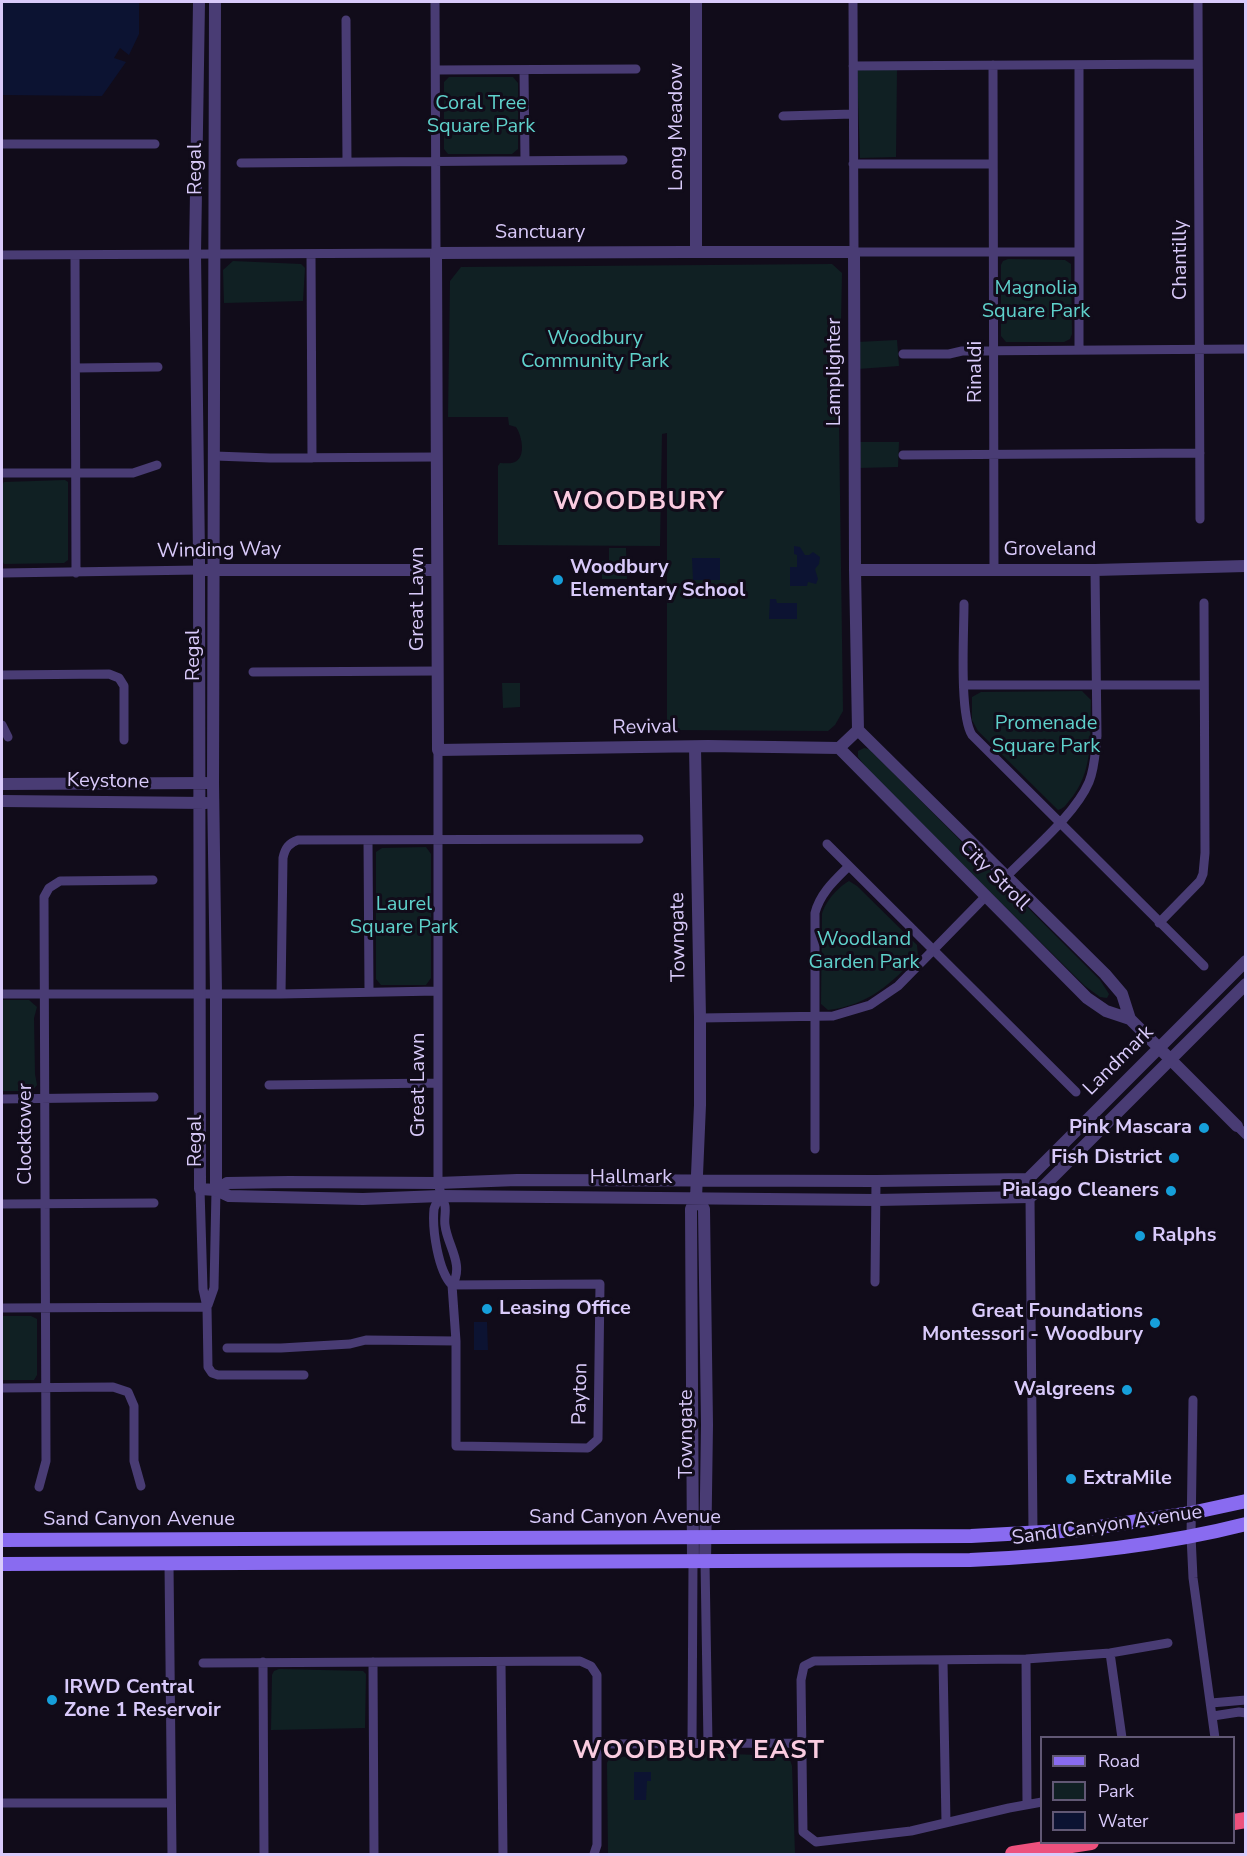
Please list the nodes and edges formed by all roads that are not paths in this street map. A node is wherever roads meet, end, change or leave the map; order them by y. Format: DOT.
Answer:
graph roads {
  1 [pos="199,2"];
  2 [pos="215,2"];
  3 [pos="435,2"];
  4 [pos="696,2"];
  5 [pos="853,2"];
  6 [pos="1198,2"];
  7 [pos="346,20"];
  8 [pos="1198,64"];
  9 [pos="993,65"];
  10 [pos="1079,65"];
  11 [pos="853,66"];
  12 [pos="636,69"];
  13 [pos="436,70"];
  14 [pos="524,70"];
  15 [pos="853,114"];
  16 [pos="783,116"];
  17 [pos="2,144"];
  18 [pos="155,144"];
  19 [pos="623,160"];
  20 [pos="525,161"];
  21 [pos="347,162"];
  22 [pos="436,162"];
  23 [pos="241,163"];
  24 [pos="853,164"];
  25 [pos="993,164"];
  26 [pos="696,252"];
  27 [pos="854,252"];
  28 [pos="993,252"];
  29 [pos="1079,252"];
  30 [pos="436,253"];
  31 [pos="195,254"];
  32 [pos="215,254"];
  33 [pos="311,254"];
  34 [pos="2,255"];
  35 [pos="75,255"];
  36 [pos="1245,349"];
  37 [pos="1080,350"];
  38 [pos="1199,350"];
  39 [pos="994,351"];
  40 [pos="903,354"];
  41 [pos="158,367"];
  42 [pos="76,368"];
  43 [pos="1200,453"];
  44 [pos="903,455"];
  45 [pos="994,455"];
  46 [pos="215,456"];
  47 [pos="436,457"];
  48 [pos="312,458"];
  49 [pos="157,465"];
  50 [pos="76,472"];
  51 [pos="2,473"];
  52 [pos="1200,519"];
  53 [pos="1245,566"];
  54 [pos="214,569"];
  55 [pos="199,570"];
  56 [pos="437,570"];
  57 [pos="855,570"];
  58 [pos="994,570"];
  59 [pos="1095,570"];
  60 [pos="2,573"];
  61 [pos="76,573"];
  62 [pos="1204,603"];
  63 [pos="964,604"];
  64 [pos="438,671"];
  65 [pos="253,672"];
  66 [pos="2,675"];
  67 [pos="965,685"];
  68 [pos="1204,685"];
  69 [pos="1096,686"];
  70 [pos="2,725"];
  71 [pos="854,735"];
  72 [pos="8,736"];
  73 [pos="124,740"];
  74 [pos="695,747"];
  75 [pos="839,748"];
  76 [pos="438,750"];
  77 [pos="198,783"];
  78 [pos="213,783"];
  79 [pos="2,784"];
  80 [pos="2,801"];
  81 [pos="213,803"];
  82 [pos="199,804"];
  83 [pos="1059,823"];
  84 [pos="639,839"];
  85 [pos="368,840"];
  86 [pos="439,841"];
  87 [pos="827,844"];
  88 [pos="849,866"];
  89 [pos="1006,877"];
  90 [pos="153,880"];
  91 [pos="986,896"];
  92 [pos="1159,923"];
  93 [pos="933,950"];
  94 [pos="1245,961"];
  95 [pos="1204,966"];
  96 [pos="1245,984"];
  97 [pos="438,991"];
  98 [pos="369,992"];
  99 [pos="199,993"];
  100 [pos="216,993"];
  101 [pos="2,994"];
  102 [pos="44,994"];
  103 [pos="281,994"];
  104 [pos="814,1017"];
  105 [pos="700,1018"];
  106 [pos="1130,1019"];
  107 [pos="1158,1048"];
  108 [pos="1170,1061"];
  109 [pos="438,1083"];
  110 [pos="269,1085"];
  111 [pos="1076,1092"];
  112 [pos="154,1097"];
  113 [pos="2,1099"];
  114 [pos="44,1099"];
  115 [pos="1241,1130"];
  116 [pos="816,1149"];
  117 [pos="1022,1179"];
  118 [pos="698,1180"];
  119 [pos="876,1181"];
  120 [pos="438,1183"];
  121 [pos="200,1189"];
  122 [pos="216,1190"];
  123 [pos="440,1196"];
  124 [pos="1030,1197"];
  125 [pos="696,1198"];
  126 [pos="876,1200"];
  127 [pos="154,1203"];
  128 [pos="2,1204"];
  129 [pos="44,1204"];
  130 [pos="875,1282"];
  131 [pos="452,1285"];
  132 [pos="207,1307"];
  133 [pos="2,1308"];
  134 [pos="46,1308"];
  135 [pos="456,1341"];
  136 [pos="227,1348"];
  137 [pos="304,1375"];
  138 [pos="2,1388"];
  139 [pos="46,1388"];
  140 [pos="1193,1400"];
  141 [pos="141,1486"];
  142 [pos="39,1487"];
  143 [pos="1245,1501"];
  144 [pos="1191,1513"];
  145 [pos="1245,1524"];
  146 [pos="1033,1532"];
  147 [pos="1191,1536"];
  148 [pos="699,1538"];
  149 [pos="2,1539"];
  150 [pos="699,1562"];
  151 [pos="2,1564"];
  152 [pos="170,1564"];
  153 [pos="1168,1642"];
  154 [pos="1110,1653"];
  155 [pos="1026,1659"];
  156 [pos="943,1661"];
  157 [pos="263,1662"];
  158 [pos="373,1662"];
  159 [pos="501,1662"];
  160 [pos="204,1663"];
  161 [pos="1245,1700"];
  162 [pos="1211,1703"];
  163 [pos="1245,1713"];
  164 [pos="1213,1716"];
  165 [pos="1122,1736"];
  166 [pos="1215,1736"];
  167 [pos="801,1743"];
  168 [pos="598,1744"];
  169 [pos="693,1744"];
  170 [pos="708,1744"];
  171 [pos="1040,1802"];
  172 [pos="2,1803"];
  173 [pos="171,1803"];
  174 [pos="1027,1804"];
  175 [pos="946,1823"];
  176 [pos="1078,1844"];
  177 [pos="172,1854"];
  178 [pos="264,1854"];
  179 [pos="374,1854"];
  180 [pos="503,1854"];
  181 [pos="594,1854"];
  182 [pos="1013,1854"];
  1 -- 31 [label="street, Regal"];
  2 -- 32 [label="street, Regal"];
  3 -- 13 [label="street, Great Lawn"];
  4 -- 26 [label="street, Long Meadow"];
  5 -- 11 [label="street, Lamplighter"];
  6 -- 8 [label="street, Chantilly"];
  7 -- 21 [label="street"];
  8 -- 10 [label="street"];
  8 -- 38 [label="street, Chantilly"];
  9 -- 10 [label="street"];
  9 -- 11 [label="street"];
  9 -- 25 [label="street, Rinaldi"];
  10 -- 29 [label="street"];
  11 -- 15 [label="street, Lamplighter"];
  12 -- 14 [label="street"];
  13 -- 14 [label="street"];
  13 -- 22 [label="street, Great Lawn"];
  14 -- 20 [label="street"];
  15 -- 16 [label="street"];
  15 -- 24 [label="street, Lamplighter"];
  17 -- 18 [label="street"];
  19 -- 20 [label="street"];
  20 -- 22 [label="street"];
  21 -- 22 [label="street"];
  21 -- 23 [label="street"];
  22 -- 30 [label="street, Great Lawn"];
  24 -- 25 [label="street"];
  24 -- 27 [label="street, Lamplighter"];
  25 -- 28 [label="street, Rinaldi"];
  26 -- 27 [label="street, Sanctuary"];
  26 -- 30 [label="street, Sanctuary"];
  27 -- 28 [label="street, Sanctuary"];
  27 -- 57 [label="street, Lamplighter"];
  28 -- 29 [label="street, Sanctuary"];
  28 -- 39 [label="street, Rinaldi"];
  29 -- 37 [label="street"];
  30 -- 33 [label="street, Sanctuary"];
  30 -- 47 [label="street, Great Lawn"];
  31 -- 32 [label="street, Sanctuary"];
  31 -- 35 [label="street, Sanctuary"];
  31 -- 55 [label="street, Regal"];
  32 -- 33 [label="street, Sanctuary"];
  32 -- 46 [label="street, Regal"];
  33 -- 48 [label="street"];
  34 -- 35 [label="street, Sanctuary"];
  35 -- 42 [label="street"];
  36 -- 38 [label="street"];
  37 -- 38 [label="street"];
  37 -- 39 [label="street"];
  38 -- 43 [label="street, Chantilly"];
  39 -- 40 [label="street"];
  39 -- 45 [label="street, Rinaldi"];
  41 -- 42 [label="street"];
  42 -- 50 [label="street"];
  43 -- 45 [label="street"];
  43 -- 52 [label="street, Chantilly"];
  44 -- 45 [label="street"];
  45 -- 58 [label="street, Rinaldi"];
  46 -- 48 [label="street"];
  46 -- 54 [label="street, Regal"];
  47 -- 48 [label="street"];
  47 -- 56 [label="street, Great Lawn"];
  49 -- 50 [label="street"];
  50 -- 51 [label="street"];
  50 -- 61 [label="street"];
  53 -- 59 [label="street, Groveland"];
  54 -- 55 [label="street, Winding Way"];
  54 -- 56 [label="street, Winding Way"];
  54 -- 78 [label="street, Regal"];
  55 -- 61 [label="street, Winding Way"];
  55 -- 77 [label="street, Regal"];
  56 -- 64 [label="street, Great Lawn"];
  57 -- 58 [label="street, Groveland"];
  57 -- 71 [label="street, Lamplighter"];
  58 -- 59 [label="street, Groveland"];
  59 -- 69 [label="street"];
  60 -- 61 [label="street, Winding Way"];
  62 -- 68 [label="street"];
  63 -- 67 [label="street"];
  64 -- 65 [label="street"];
  64 -- 76 [label="street, Great Lawn"];
  66 -- 73 [label="street"];
  67 -- 69 [label="street"];
  67 -- 83 [label="street"];
  68 -- 69 [label="street"];
  68 -- 92 [label="street"];
  69 -- 83 [label="street"];
  70 -- 72 [label="street"];
  71 -- 75 [label="street"];
  71 -- 89 [label="street, City Stroll"];
  74 -- 75 [label="street, Revival"];
  74 -- 76 [label="street, Revival"];
  74 -- 105 [label="street, Towngate"];
  75 -- 91 [label="street, City Stroll"];
  76 -- 86 [label="street, Great Lawn"];
  77 -- 78 [label="street, Keystone"];
  77 -- 79 [label="street, Keystone"];
  77 -- 82 [label="street, Regal"];
  78 -- 81 [label="street, Regal"];
  80 -- 82 [label="street, Keystone"];
  81 -- 82 [label="street, Keystone"];
  81 -- 100 [label="street, Regal"];
  82 -- 99 [label="street, Regal"];
  83 -- 89 [label="street"];
  83 -- 92 [label="street"];
  84 -- 86 [label="street"];
  85 -- 86 [label="street"];
  85 -- 98 [label="street"];
  85 -- 103 [label="street"];
  86 -- 97 [label="street, Great Lawn"];
  87 -- 88 [label="street"];
  88 -- 93 [label="street"];
  88 -- 104 [label="street"];
  89 -- 106 [label="street, City Stroll"];
  90 -- 102 [label="street, Clocktower"];
  91 -- 93 [label="street"];
  91 -- 106 [label="street, City Stroll"];
  92 -- 95 [label="street"];
  93 -- 104 [label="street"];
  93 -- 111 [label="street"];
  94 -- 107 [label="street, Landmark"];
  96 -- 108 [label="street, Landmark"];
  97 -- 98 [label="street"];
  97 -- 109 [label="street, Great Lawn"];
  98 -- 103 [label="street"];
  99 -- 100 [label="street"];
  99 -- 102 [label="street"];
  99 -- 121 [label="street, Regal"];
  100 -- 103 [label="street"];
  100 -- 122 [label="street, Regal"];
  101 -- 102 [label="street"];
  102 -- 114 [label="street, Clocktower"];
  104 -- 105 [label="street"];
  104 -- 116 [label="street"];
  105 -- 118 [label="street, Towngate"];
  106 -- 107 [label="street, City Stroll"];
  107 -- 108 [label="street, City Stroll"];
  107 -- 117 [label="street, Landmark"];
  108 -- 115 [label="street, City Stroll"];
  108 -- 124 [label="street, Landmark"];
  109 -- 110 [label="street"];
  109 -- 120 [label="street, Great Lawn"];
  112 -- 114 [label="street"];
  113 -- 114 [label="street"];
  114 -- 129 [label="street, Clocktower"];
  117 -- 119 [label="street, Hallmark"];
  117 -- 124 [label="street"];
  118 -- 119 [label="street, Hallmark"];
  118 -- 120 [label="street, Hallmark"];
  118 -- 125 [label="street, Towngate"];
  119 -- 126 [label="street"];
  120 -- 122 [label="street, Hallmark"];
  120 -- 123 [label="street, Great Lawn"];
  121 -- 122 [label="street, Hallmark"];
  121 -- 132 [label="street, Regal"];
  122 -- 123 [label="street, Hallmark"];
  122 -- 132 [label="street, Regal"];
  123 -- 125 [label="street, Hallmark"];
  123 -- 131 [label="street, Payton"];
  123 -- 131 [label="street, Payton"];
  124 -- 126 [label="street, Hallmark"];
  124 -- 146 [label="street"];
  125 -- 126 [label="street, Hallmark"];
  125 -- 148 [label="street, Towngate"];
  126 -- 130 [label="street"];
  127 -- 129 [label="street"];
  128 -- 129 [label="street"];
  129 -- 134 [label="street, Clocktower"];
  131 -- 135 [label="street, Payton"];
  131 -- 135 [label="street, Payton"];
  132 -- 134 [label="street"];
  132 -- 137 [label="street, Regal"];
  133 -- 134 [label="street"];
  134 -- 139 [label="street, Clocktower"];
  135 -- 136 [label="street"];
  138 -- 139 [label="street"];
  139 -- 141 [label="street"];
  139 -- 142 [label="street, Clocktower"];
  140 -- 144 [label="street"];
  143 -- 144 [label="main road, Sand Canyon Avenue"];
  144 -- 146 [label="main road, Sand Canyon Avenue"];
  144 -- 147 [label="street"];
  145 -- 147 [label="main road, Sand Canyon Avenue"];
  146 -- 148 [label="main road, Sand Canyon Avenue"];
  147 -- 150 [label="main road, Sand Canyon Avenue"];
  147 -- 162 [label="street"];
  148 -- 149 [label="main road, Sand Canyon Avenue"];
  148 -- 150 [label="street, Towngate"];
  150 -- 152 [label="main road, Sand Canyon Avenue"];
  150 -- 169 [label="street, Towngate"];
  150 -- 170 [label="street, Towngate"];
  151 -- 152 [label="main road, Sand Canyon Avenue"];
  152 -- 173 [label="street"];
  153 -- 154 [label="street"];
  154 -- 155 [label="street"];
  154 -- 165 [label="street"];
  155 -- 156 [label="street"];
  155 -- 174 [label="street"];
  156 -- 167 [label="street"];
  156 -- 175 [label="street"];
  157 -- 158 [label="street"];
  157 -- 160 [label="street"];
  157 -- 178 [label="street"];
  158 -- 159 [label="street"];
  158 -- 179 [label="street"];
  159 -- 168 [label="street"];
  159 -- 180 [label="street"];
  161 -- 162 [label="street"];
  162 -- 164 [label="street"];
  163 -- 164 [label="street"];
  164 -- 166 [label="street"];
  167 -- 170 [label="street"];
  167 -- 175 [label="street"];
  168 -- 169 [label="street"];
  168 -- 181 [label="street"];
  169 -- 170 [label="street"];
  171 -- 174 [label="street"];
  172 -- 173 [label="street"];
  173 -- 177 [label="street"];
  174 -- 175 [label="street"];
  176 -- 182 [label="highway"];
}
